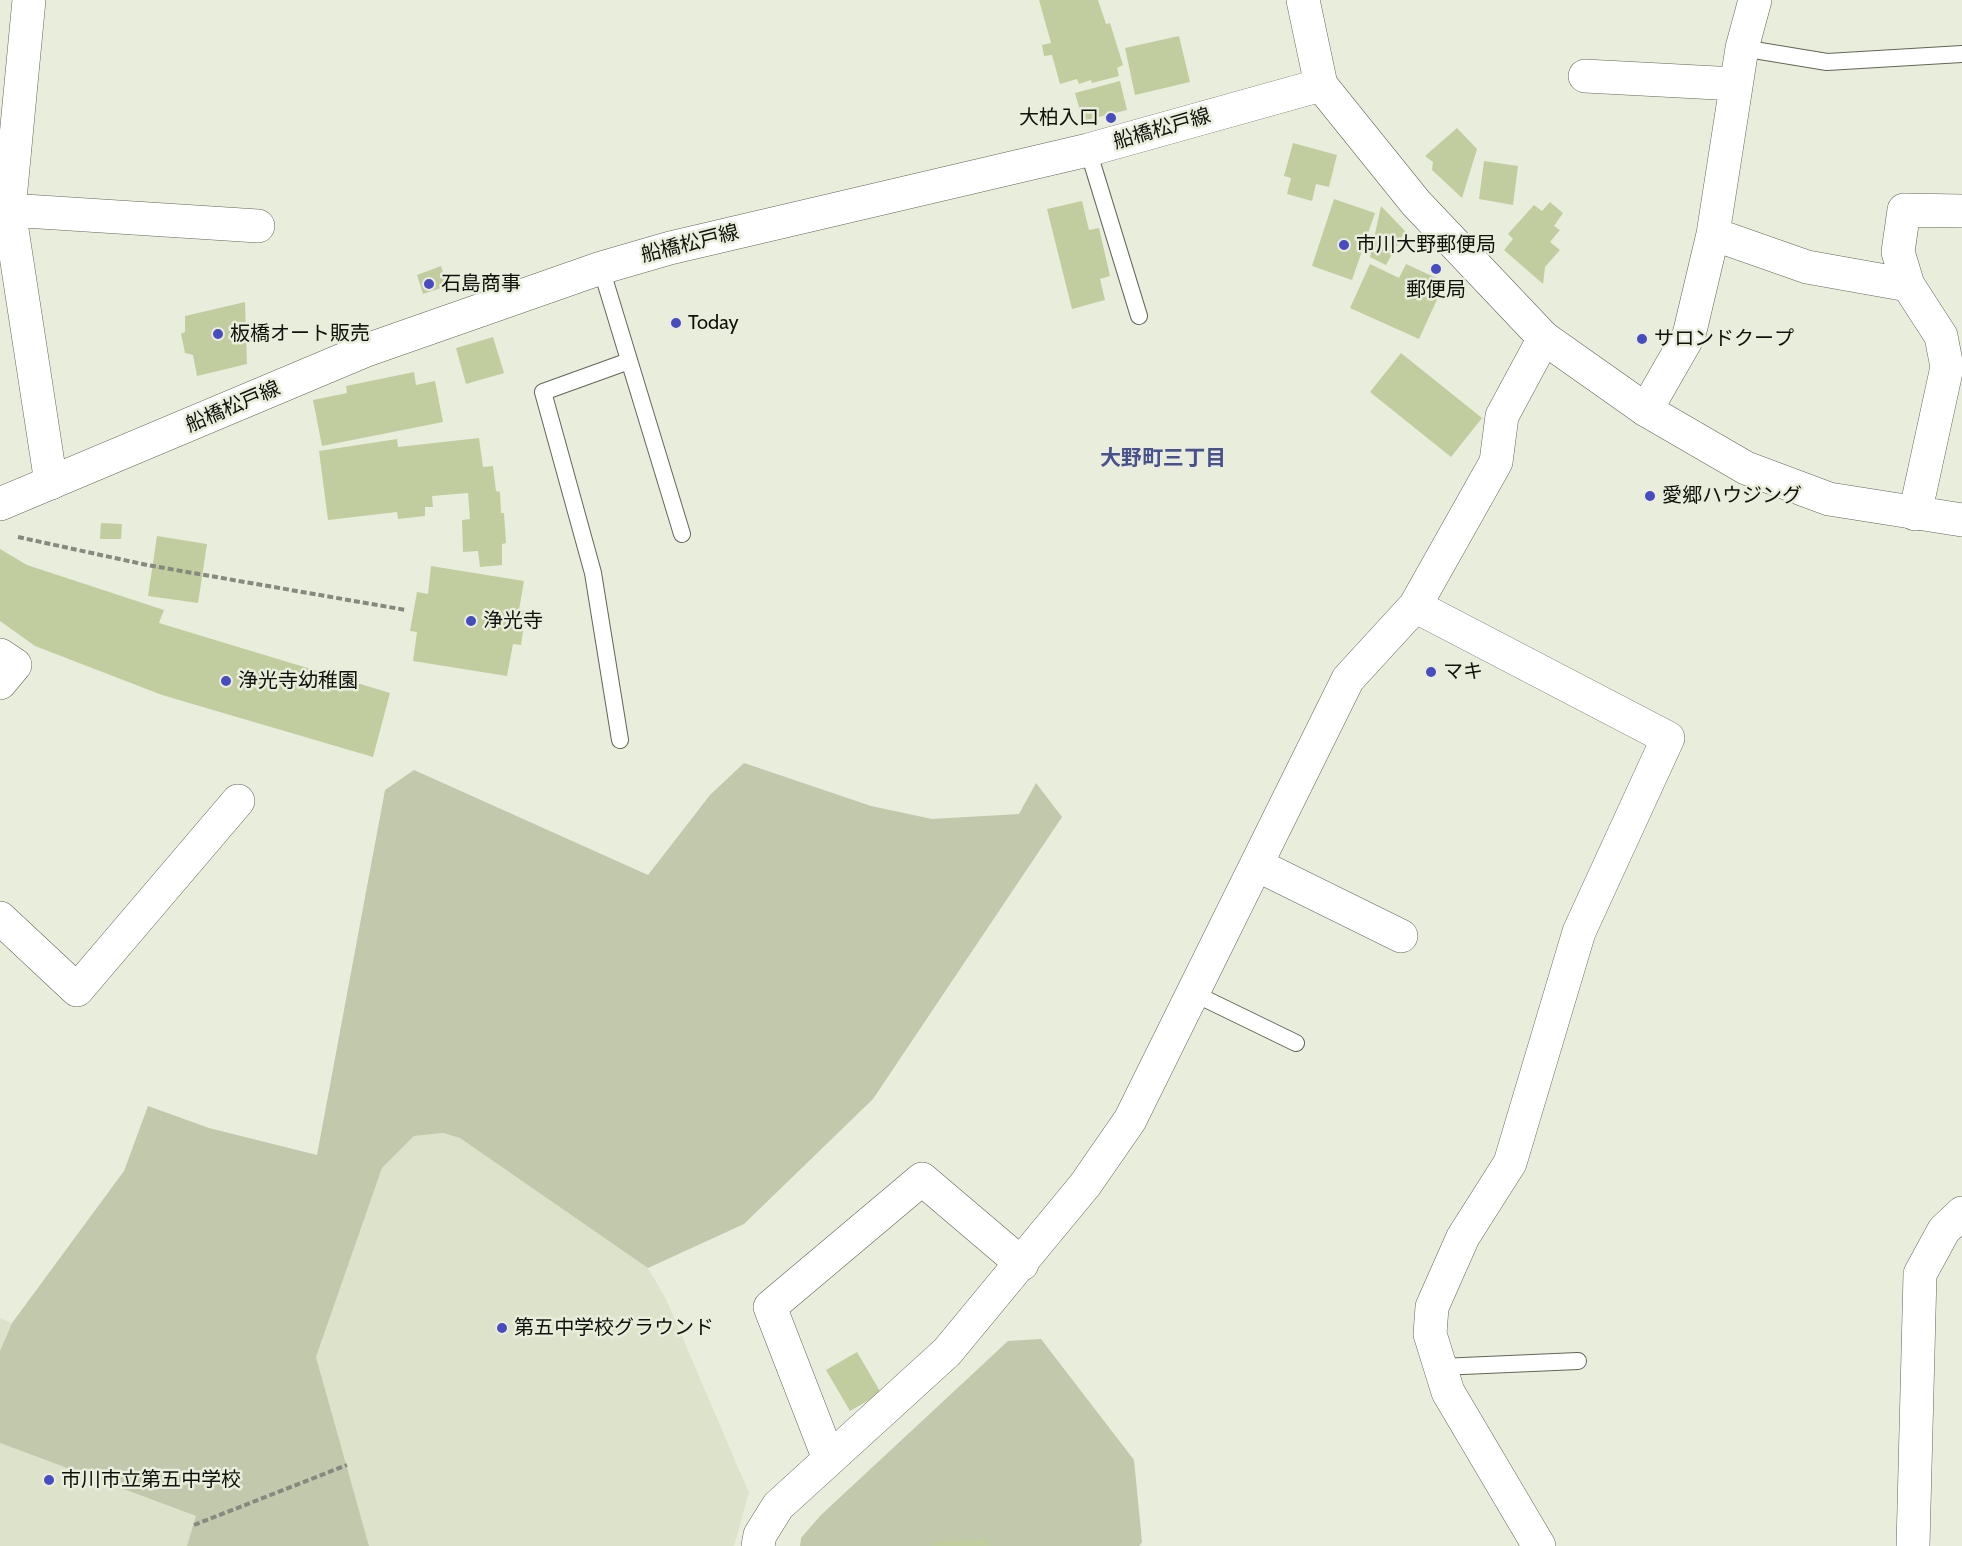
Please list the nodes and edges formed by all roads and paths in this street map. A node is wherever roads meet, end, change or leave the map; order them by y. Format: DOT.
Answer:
graph roads {
  1 [pos="29,0"];
  2 [pos="1303,0"];
  3 [pos="1755,0"];
  4 [pos="1742,48"];
  5 [pos="1962,54"];
  6 [pos="1585,76"];
  7 [pos="1736,84"];
  8 [pos="1321,85"];
  9 [pos="1088,150"];
  10 [pos="9,210"];
  11 [pos="1962,210"];
  12 [pos="258,226"];
  13 [pos="1713,234"];
  14 [pos="601,268"];
  15 [pos="1908,285"];
  16 [pos="1140,316"];
  17 [pos="1544,338"];
  18 [pos="629,361"];
  19 [pos="1646,410"];
  20 [pos="51,483"];
  21 [pos="0,504"];
  22 [pos="1915,514"];
  23 [pos="1962,520"];
  24 [pos="682,534"];
  25 [pos="14,536"];
  26 [pos="1415,606"];
  27 [pos="406,610"];
  28 [pos="0,655"];
  29 [pos="0,683"];
  30 [pos="620,740"];
  31 [pos="238,801"];
  32 [pos="1257,865"];
  33 [pos="0,918"];
  34 [pos="1401,936"];
  35 [pos="1191,992"];
  36 [pos="1296,1043"];
  37 [pos="1962,1213"];
  38 [pos="1022,1264"];
  39 [pos="1578,1361"];
  40 [pos="1440,1367"];
  41 [pos="829,1459"];
  42 [pos="347,1465"];
  43 [pos="194,1525"];
  44 [pos="758,1546"];
  45 [pos="1539,1546"];
  46 [pos="1913,1546"];
  1 -- 10 [label="street"];
  2 -- 8 [label="street"];
  3 -- 4 [label="street"];
  4 -- 5 [label="lane"];
  4 -- 7 [label="street"];
  6 -- 7 [label="street"];
  7 -- 13 [label="street"];
  8 -- 9 [label="street, 船橋松戸線"];
  8 -- 17 [label="street"];
  9 -- 14 [label="street, 船橋松戸線"];
  9 -- 16 [label="lane"];
  10 -- 12 [label="street"];
  10 -- 20 [label="street"];
  11 -- 15 [label="street"];
  13 -- 15 [label="street"];
  13 -- 19 [label="street"];
  14 -- 18 [label="lane"];
  14 -- 20 [label="street, 船橋松戸線"];
  15 -- 22 [label="street"];
  17 -- 19 [label="street"];
  17 -- 26 [label="street"];
  18 -- 24 [label="lane"];
  18 -- 30 [label="lane"];
  19 -- 22 [label="street"];
  20 -- 21 [label="street, 船橋松戸線"];
  22 -- 23 [label="street"];
  25 -- 27 [label="path"];
  26 -- 32 [label="street"];
  26 -- 40 [label="street"];
  28 -- 29 [label="street"];
  31 -- 33 [label="street"];
  32 -- 34 [label="street"];
  32 -- 35 [label="street"];
  35 -- 36 [label="lane"];
  35 -- 38 [label="street"];
  37 -- 46 [label="street"];
  38 -- 41 [label="street"];
  38 -- 41 [label="street"];
  39 -- 40 [label="lane"];
  40 -- 45 [label="street"];
  41 -- 44 [label="street"];
  42 -- 43 [label="path"];
}
